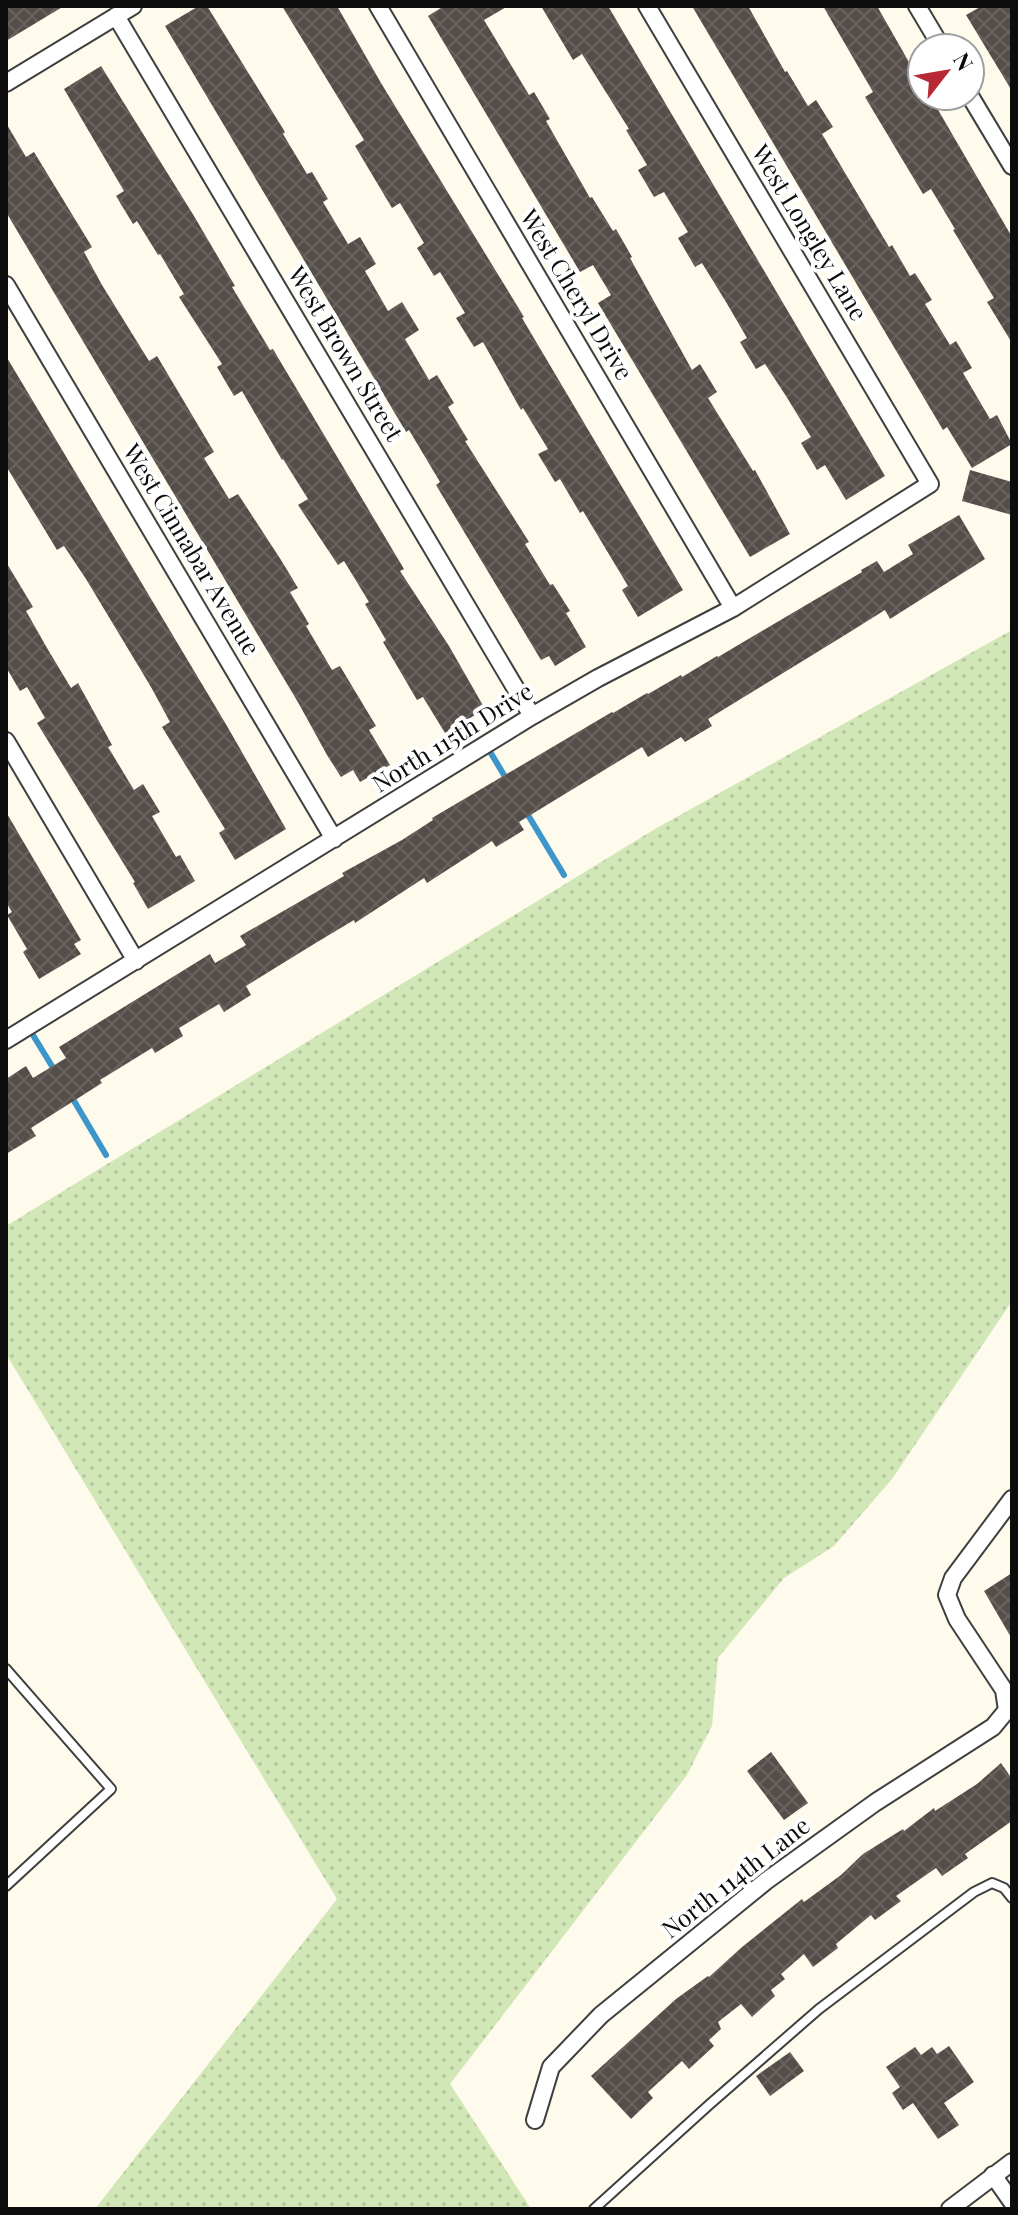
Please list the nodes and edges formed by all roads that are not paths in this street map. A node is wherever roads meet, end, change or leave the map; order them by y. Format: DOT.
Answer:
graph roads {
  1 [pos="133,6"];
  2 [pos="378,6"];
  3 [pos="647,6"];
  4 [pos="917,6"];
  5 [pos="116,16"];
  6 [pos="932,32"];
  7 [pos="6,83"];
  8 [pos="980,112"];
  9 [pos="1012,166"];
  10 [pos="6,285"];
  11 [pos="930,484"];
  12 [pos="733,608"];
  13 [pos="532,716"];
  14 [pos="6,741"];
  15 [pos="334,839"];
  16 [pos="136,961"];
  17 [pos="6,1040"];
  18 [pos="1012,1499"];
  19 [pos="6,1669"];
  20 [pos="6,1886"];
  21 [pos="1012,1898"];
  22 [pos="535,2120"];
  23 [pos="1012,2162"];
  24 [pos="993,2175"];
  25 [pos="1012,2202"];
  26 [pos="594,2209"];
  27 [pos="950,2209"];
  1 -- 5 [label="street"];
  2 -- 12 [label="street, West Cheryl Drive"];
  3 -- 11 [label="street, West Longley Lane"];
  4 -- 6 [label="street"];
  5 -- 7 [label="street"];
  5 -- 13 [label="street, West Brown Street"];
  8 -- 9 [label="street"];
  10 -- 15 [label="street, West Cinnabar Avenue"];
  11 -- 12 [label="street, North 115th Drive"];
  12 -- 13 [label="street, North 115th Drive"];
  13 -- 15 [label="street, North 115th Drive"];
  14 -- 16 [label="street"];
  15 -- 16 [label="street, North 115th Drive"];
  16 -- 17 [label="street, North 115th Drive"];
  18 -- 22 [label="street, North 114th Lane"];
  19 -- 20 [label="lane"];
  21 -- 26 [label="lane"];
  23 -- 24 [label="street"];
  24 -- 25 [label="street"];
  24 -- 27 [label="street"];
}
